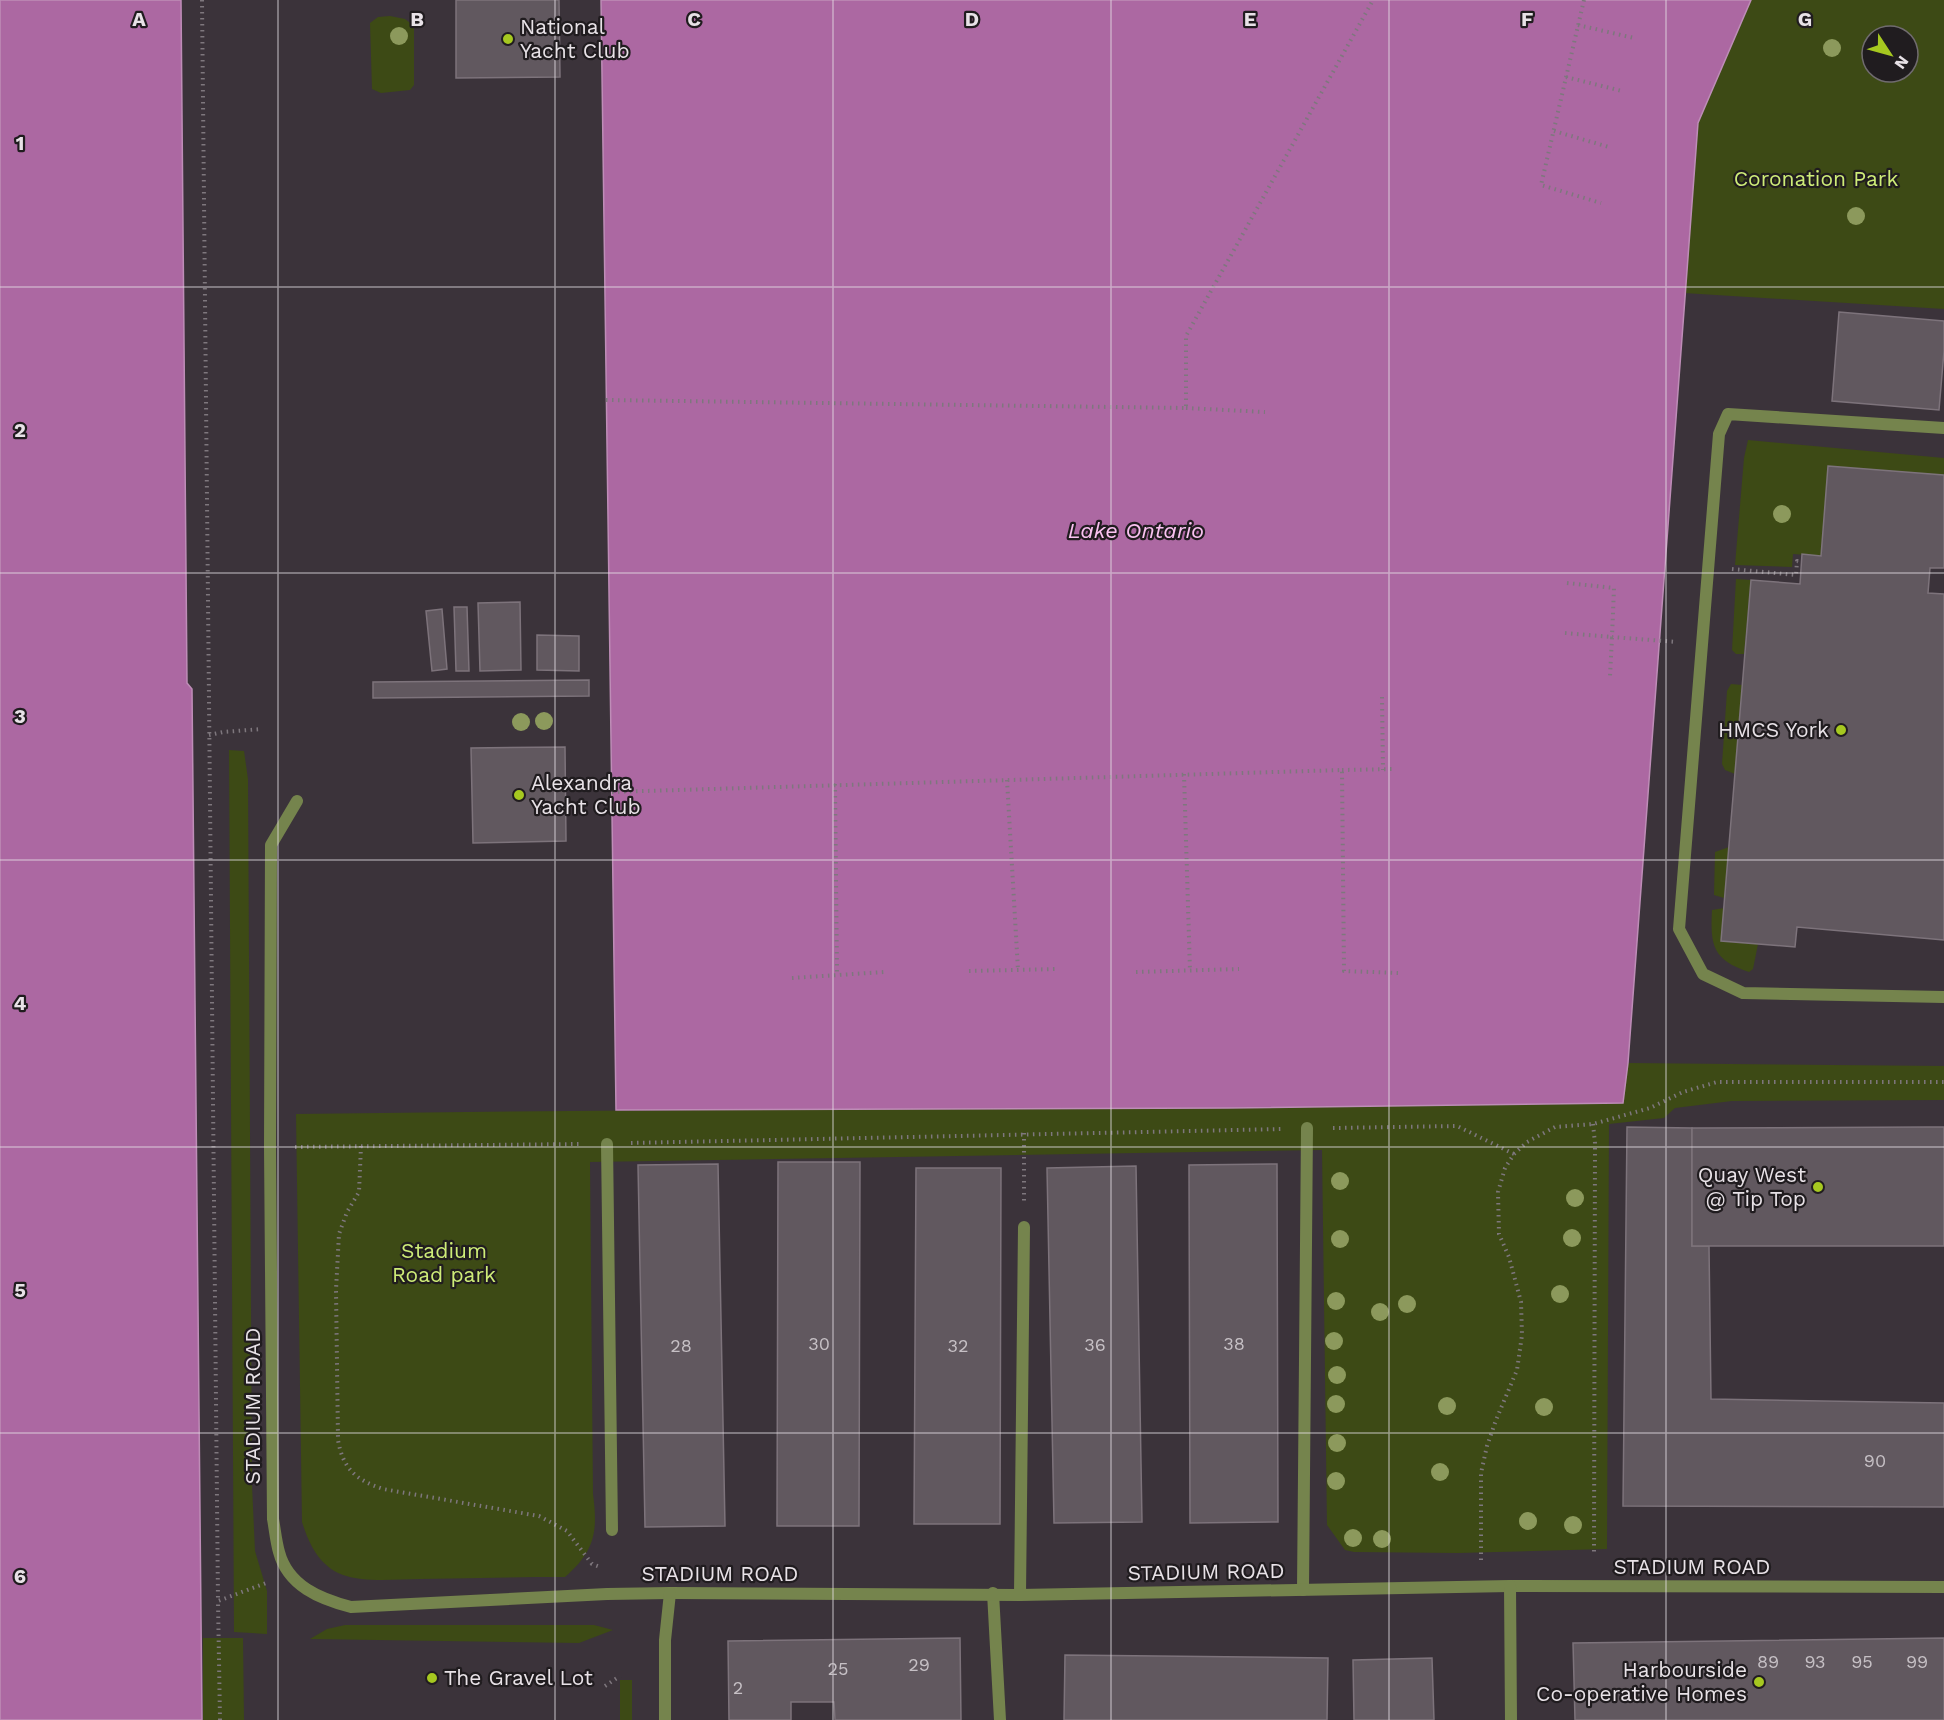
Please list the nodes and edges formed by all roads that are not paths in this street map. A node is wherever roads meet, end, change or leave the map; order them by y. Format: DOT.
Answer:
graph roads {
  1 [pos="1944,428"];
  2 [pos="297,801"];
  3 [pos="1944,997"];
  4 [pos="1307,1128"];
  5 [pos="607,1144"];
  6 [pos="1024,1227"];
  7 [pos="612,1530"];
  8 [pos="1510,1586"];
  9 [pos="1944,1587"];
  10 [pos="1303,1590"];
  11 [pos="670,1593"];
  12 [pos="993,1593"];
  13 [pos="1020,1594"];
  14 [pos="665,1720"];
  15 [pos="1000,1720"];
  16 [pos="1511,1720"];
  1 -- 3 [label="street"];
  2 -- 11 [label="street, STADIUM ROAD"];
  4 -- 10 [label="street"];
  5 -- 7 [label="street"];
  6 -- 13 [label="street"];
  8 -- 9 [label="street, STADIUM ROAD"];
  8 -- 10 [label="street, STADIUM ROAD"];
  8 -- 16 [label="street"];
  10 -- 13 [label="street, STADIUM ROAD"];
  11 -- 12 [label="street, STADIUM ROAD"];
  11 -- 14 [label="street"];
  12 -- 13 [label="street, STADIUM ROAD"];
  12 -- 15 [label="street"];
}
